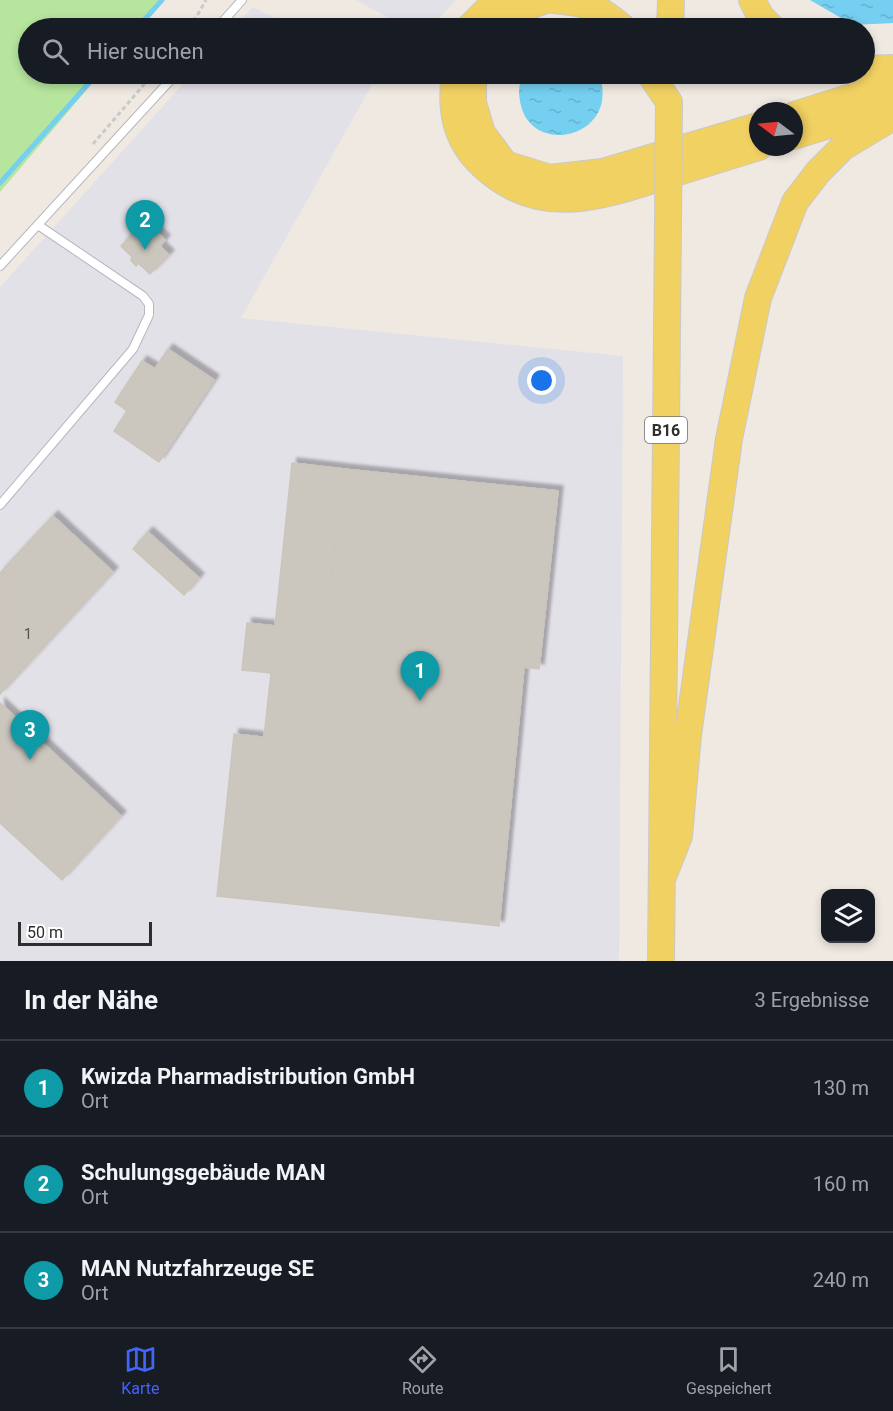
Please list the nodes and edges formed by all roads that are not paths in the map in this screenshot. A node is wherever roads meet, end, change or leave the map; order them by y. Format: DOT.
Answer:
graph roads {
  1 [pos="242,0"];
  2 [pos="497,0"];
  3 [pos="546,0"];
  4 [pos="554,0"];
  5 [pos="671,0"];
  6 [pos="752,0"];
  7 [pos="226,18"];
  8 [pos="479,18"];
  9 [pos="507,18"];
  10 [pos="611,18"];
  11 [pos="670,18"];
  12 [pos="762,18"];
  13 [pos="893,68"];
  14 [pos="875,69"];
  15 [pos="167,84"];
  16 [pos="453,84"];
  17 [pos="472,84"];
  18 [pos="657,84"];
  19 [pos="670,84"];
  20 [pos="893,84"];
  21 [pos="669,102"];
  22 [pos="893,105"];
  23 [pos="803,112"];
  24 [pos="893,117"];
  25 [pos="749,129"];
  26 [pos="803,133"];
  27 [pos="749,150"];
  28 [pos="38,225"];
  29 [pos="0,266"];
  30 [pos="0,505"];
  31 [pos="662,879"];
  32 [pos="661,961"];
  1 -- 7 [label="lane"];
  2 -- 8 [label="main road"];
  3 -- 9 [label="main road"];
  4 -- 10 [label="main road"];
  5 -- 11 [label="main road"];
  6 -- 12 [label="main road"];
  13 -- 14 [label="main road"];
  15 -- 28 [label="lane"];
  16 -- 27 [label="main road"];
  17 -- 25 [label="main road"];
  18 -- 21 [label="main road"];
  19 -- 21 [label="main road, B16"];
  20 -- 23 [label="main road"];
  21 -- 31 [label="main road, B16, bridge"];
  22 -- 26 [label="main road"];
  24 -- 31 [label="main road"];
  28 -- 29 [label="lane"];
  28 -- 30 [label="lane"];
  31 -- 32 [label="main road, B16"];
}
